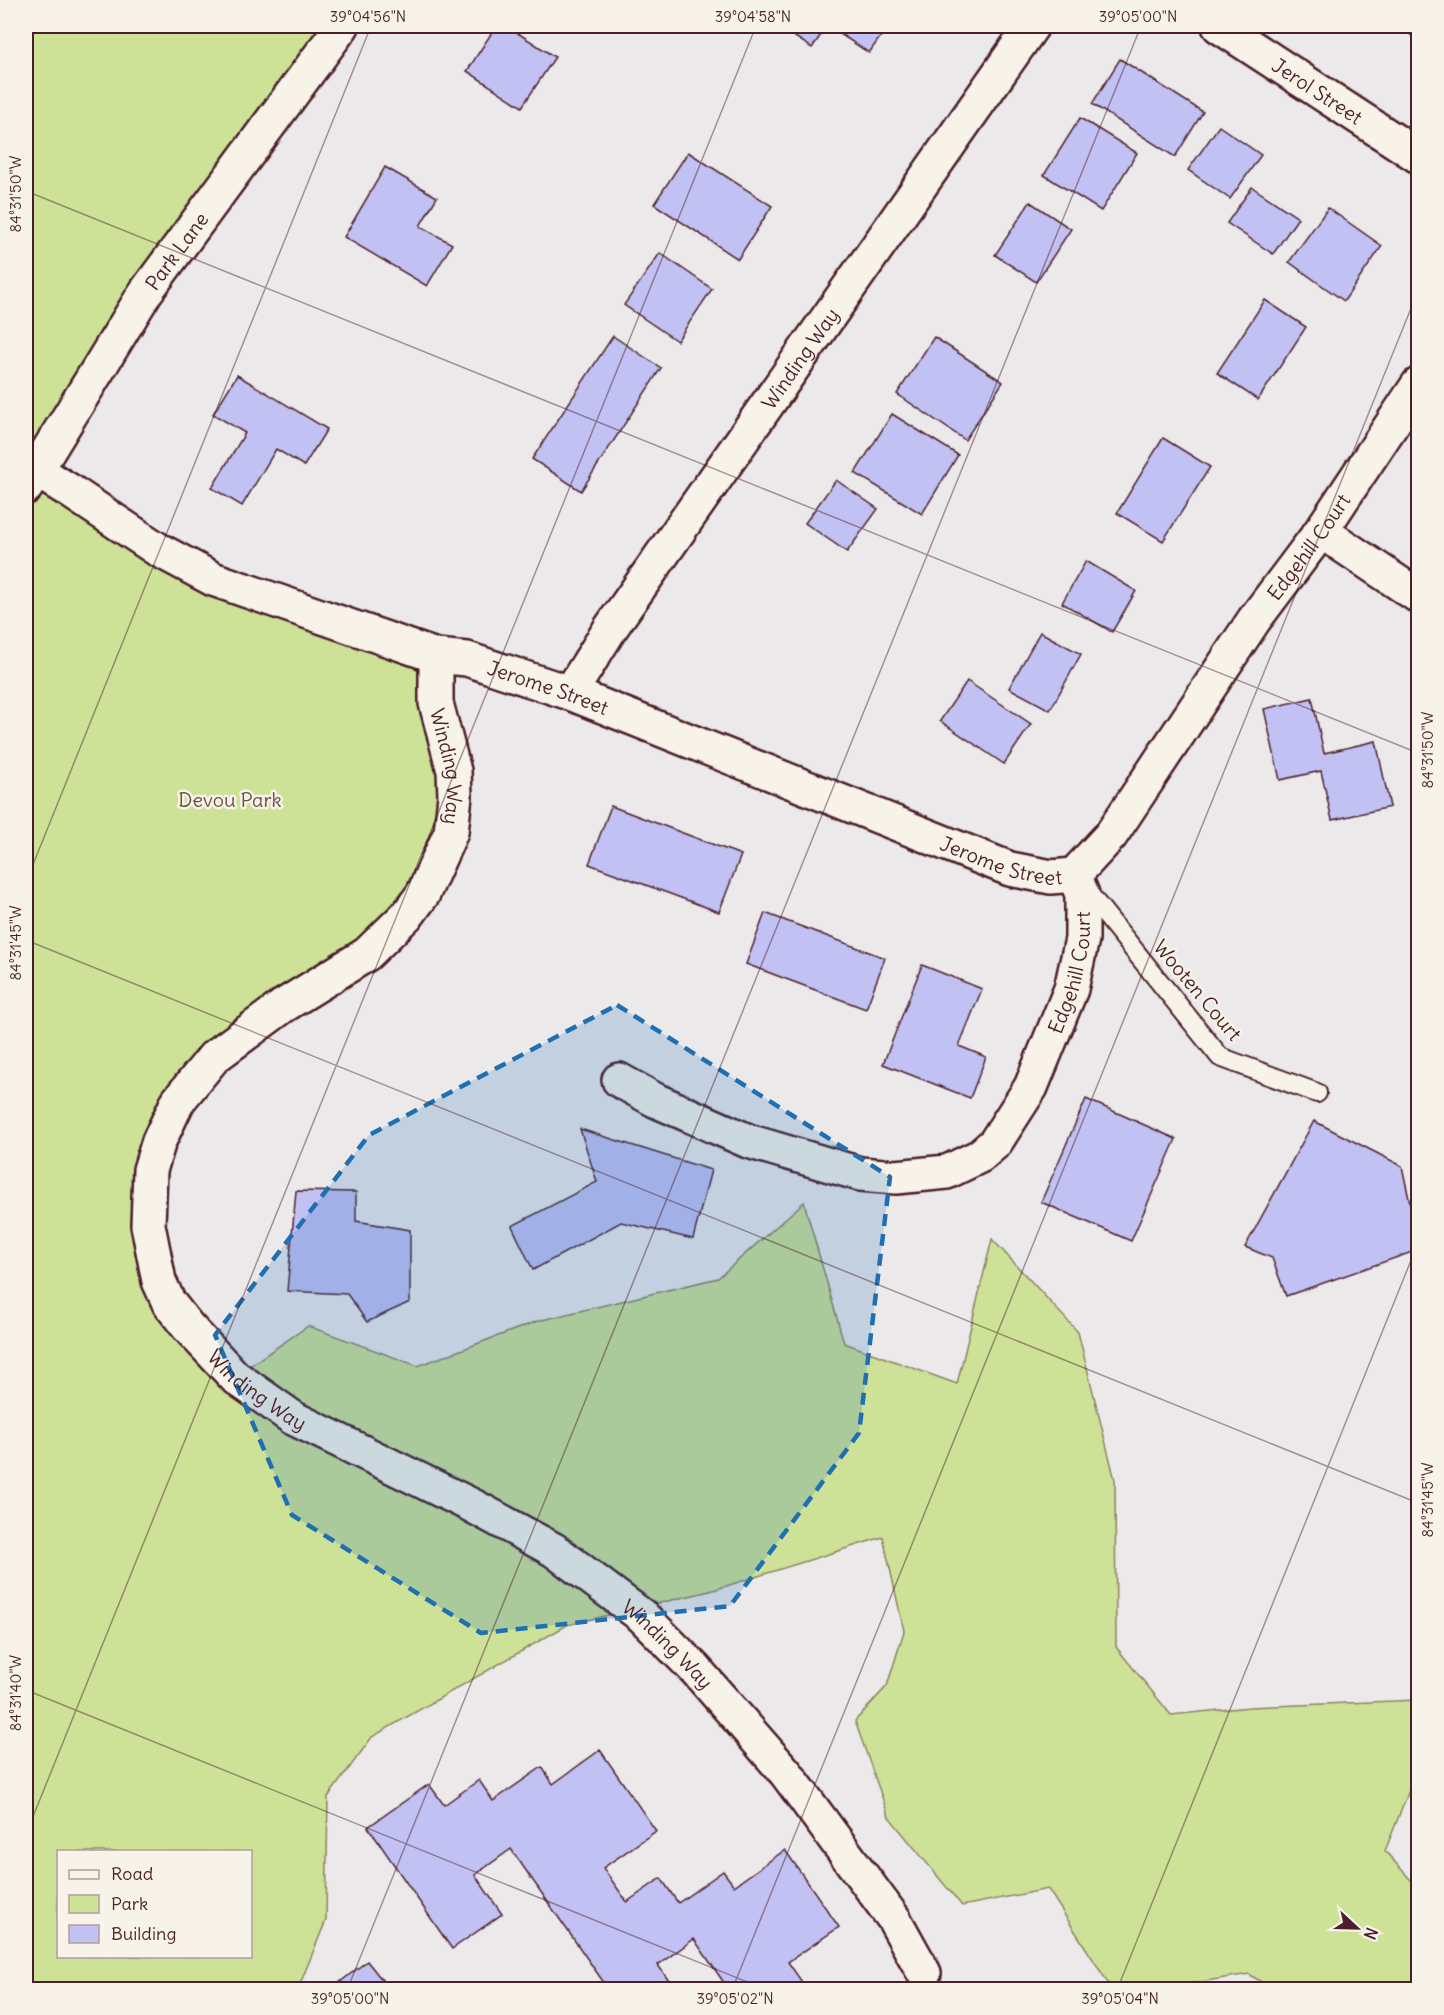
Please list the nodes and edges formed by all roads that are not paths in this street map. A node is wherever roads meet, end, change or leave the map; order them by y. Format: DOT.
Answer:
graph roads {
  1 [pos="342,26"];
  2 [pos="1032,26"];
  3 [pos="1219,26"];
  4 [pos="1419,156"];
  5 [pos="1419,385"];
  6 [pos="31,479"];
  7 [pos="1322,531"];
  8 [pos="1419,596"];
  9 [pos="436,656"];
  10 [pos="570,693"];
  11 [pos="1074,875"];
  12 [pos="619,1080"];
  13 [pos="1317,1093"];
  14 [pos="924,1973"];
  1 -- 6 [label="street, Park Lane"];
  2 -- 10 [label="street, Winding Way"];
  3 -- 4 [label="street, Jerol Street"];
  5 -- 7 [label="street, Edgehill Court"];
  6 -- 9 [label="street, Jerome Street"];
  7 -- 8 [label="street"];
  7 -- 11 [label="street, Edgehill Court"];
  9 -- 10 [label="street, Jerome Street"];
  9 -- 14 [label="street, Winding Way"];
  10 -- 11 [label="street, Jerome Street"];
  11 -- 12 [label="street, Edgehill Court"];
  11 -- 13 [label="lane, Wooten Court"];
}
